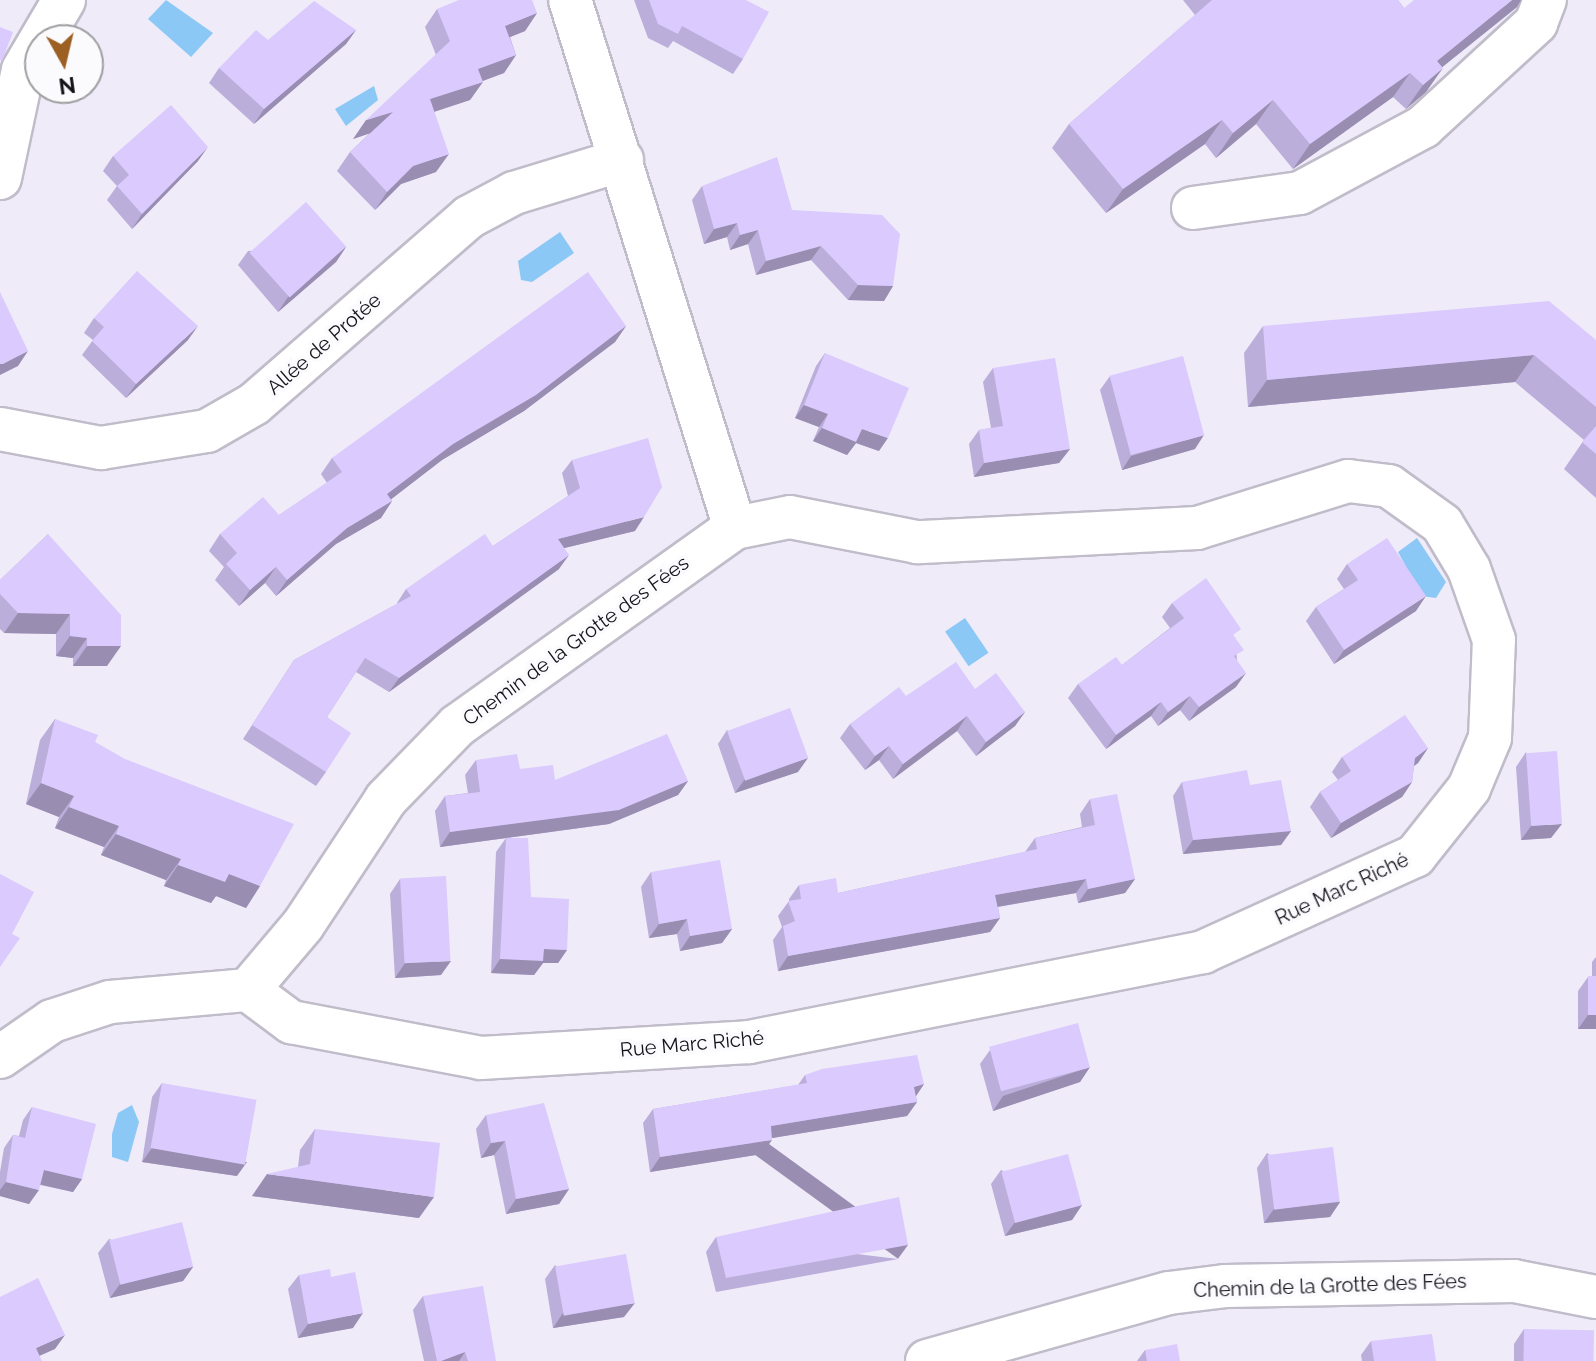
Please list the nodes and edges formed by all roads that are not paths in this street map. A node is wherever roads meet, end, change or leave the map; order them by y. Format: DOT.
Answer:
graph roads {
  1 [pos="64,0"];
  2 [pos="570,0"];
  3 [pos="1545,0"];
  4 [pos="622,160"];
  5 [pos="0,178"];
  6 [pos="1193,208"];
  7 [pos="0,429"];
  8 [pos="735,528"];
  9 [pos="248,990"];
  10 [pos="0,1057"];
  11 [pos="1596,1297"];
  12 [pos="927,1361"];
  1 -- 5 [label="street"];
  2 -- 4 [label="street"];
  3 -- 6 [label="street"];
  4 -- 7 [label="street, Allée de Protée"];
  4 -- 8 [label="street"];
  8 -- 9 [label="street, Chemin de la Grotte des Fées"];
  8 -- 9 [label="street, Rue Marc Riché"];
  9 -- 10 [label="street"];
  11 -- 12 [label="street, Chemin de la Grotte des Fées"];
}
